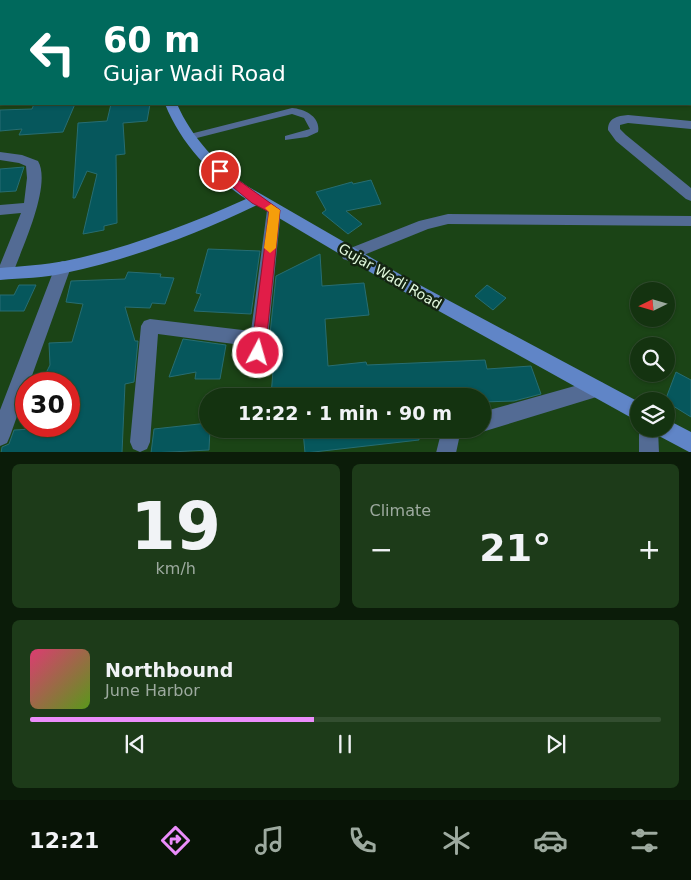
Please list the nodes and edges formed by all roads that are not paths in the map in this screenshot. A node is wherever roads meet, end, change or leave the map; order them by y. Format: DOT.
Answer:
graph roads {
  1 [pos="172,105"];
  2 [pos="691,125"];
  3 [pos="189,137"];
  4 [pos="288,138"];
  5 [pos="0,156"];
  6 [pos="691,196"];
  7 [pos="256,200"];
  8 [pos="30,207"];
  9 [pos="0,210"];
  10 [pos="274,210"];
  11 [pos="691,221"];
  12 [pos="349,255"];
  13 [pos="63,267"];
  14 [pos="3,274"];
  15 [pos="259,340"];
  16 [pos="256,366"];
  17 [pos="596,389"];
  18 [pos="630,408"];
  19 [pos="491,419"];
  20 [pos="675,434"];
  21 [pos="0,436"];
  22 [pos="648,437"];
  23 [pos="449,438"];
  24 [pos="140,442"];
  25 [pos="691,443"];
  26 [pos="446,452"];
  27 [pos="649,452"];
  1 -- 3 [label="street, Gujar Wadi Road"];
  2 -- 6 [label="street"];
  3 -- 4 [label="lane"];
  3 -- 7 [label="street, Gujar Wadi Road"];
  5 -- 8 [label="street"];
  7 -- 10 [label="street, Gujar Wadi Road"];
  7 -- 13 [label="street"];
  8 -- 9 [label="street"];
  8 -- 14 [label="street"];
  10 -- 12 [label="street, Gujar Wadi Road"];
  10 -- 15 [label="street"];
  11 -- 12 [label="street"];
  12 -- 17 [label="street, Gujar Wadi Road"];
  13 -- 14 [label="street"];
  13 -- 21 [label="street"];
  15 -- 16 [label="street"];
  15 -- 24 [label="street"];
  17 -- 18 [label="street, Gujar Wadi Road"];
  17 -- 19 [label="street"];
  20 -- 25 [label="street"];
  22 -- 27 [label="street"];
  23 -- 26 [label="street"];
}
